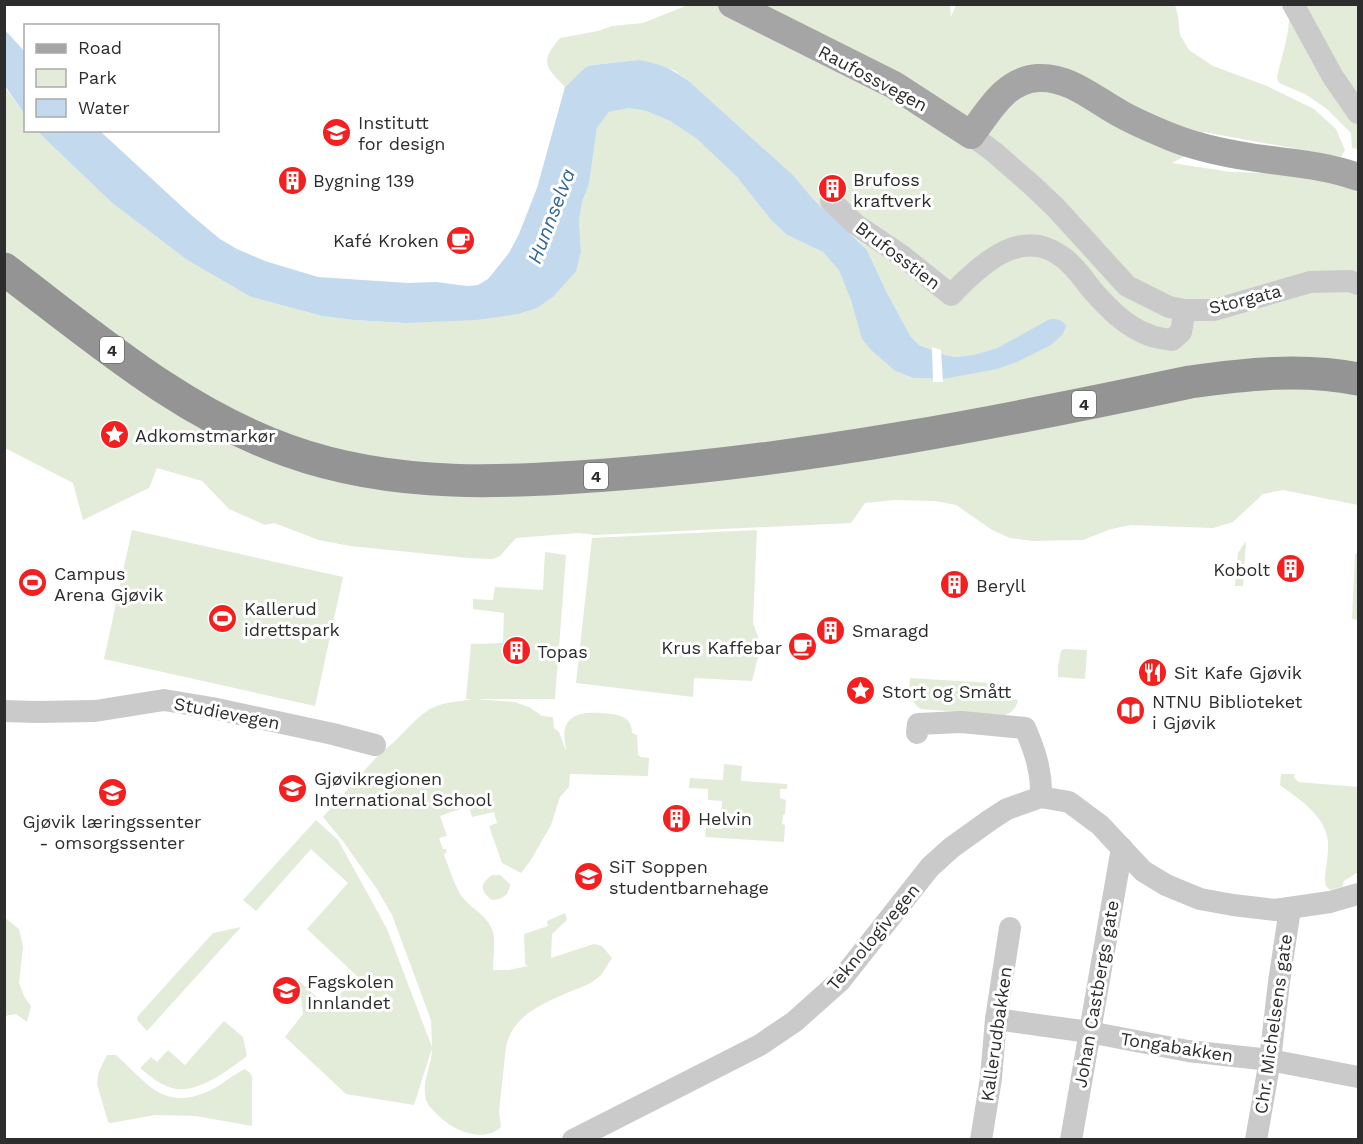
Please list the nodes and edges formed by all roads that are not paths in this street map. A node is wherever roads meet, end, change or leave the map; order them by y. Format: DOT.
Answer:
graph roads {
  1 [pos="732,4"];
  2 [pos="1293,4"];
  3 [pos="1359,112"];
  4 [pos="971,135"];
  5 [pos="1359,177"];
  6 [pos="1034,187"];
  7 [pos="831,201"];
  8 [pos="4,269"];
  9 [pos="1359,284"];
  10 [pos="1185,310"];
  11 [pos="1359,379"];
  12 [pos="4,711"];
  13 [pos="917,733"];
  14 [pos="375,745"];
  15 [pos="1041,797"];
  16 [pos="1122,848"];
  17 [pos="1359,894"];
  18 [pos="1290,909"];
  19 [pos="1010,928"];
  20 [pos="996,1019"];
  21 [pos="1089,1032"];
  22 [pos="1270,1060"];
  23 [pos="1359,1077"];
  24 [pos="573,1140"];
  25 [pos="981,1140"];
  26 [pos="1071,1140"];
  27 [pos="1256,1140"];
  1 -- 4 [label="main road, Raufossvegen"];
  2 -- 3 [label="street"];
  4 -- 5 [label="main road"];
  4 -- 6 [label="street, Raufossvegen"];
  6 -- 10 [label="street, Storgata"];
  7 -- 10 [label="street, Brufosstien"];
  8 -- 11 [label="highway, 4"];
  9 -- 10 [label="street, Storgata"];
  12 -- 14 [label="street, Studievegen"];
  13 -- 15 [label="street"];
  15 -- 16 [label="street"];
  15 -- 24 [label="street, Teknologivegen"];
  16 -- 18 [label="street"];
  16 -- 21 [label="street, Johan Castbergs gate"];
  17 -- 18 [label="street"];
  18 -- 22 [label="street, Chr. Michelsens gate"];
  19 -- 20 [label="street, Kallerudbakken"];
  20 -- 21 [label="street, Tongabakken"];
  20 -- 25 [label="street, Kallerudbakken"];
  21 -- 22 [label="street, Tongabakken"];
  21 -- 26 [label="street, Johan Castbergs gate"];
  22 -- 23 [label="street, Tongabakken"];
  22 -- 27 [label="street, Chr. Michelsens gate"];
}
